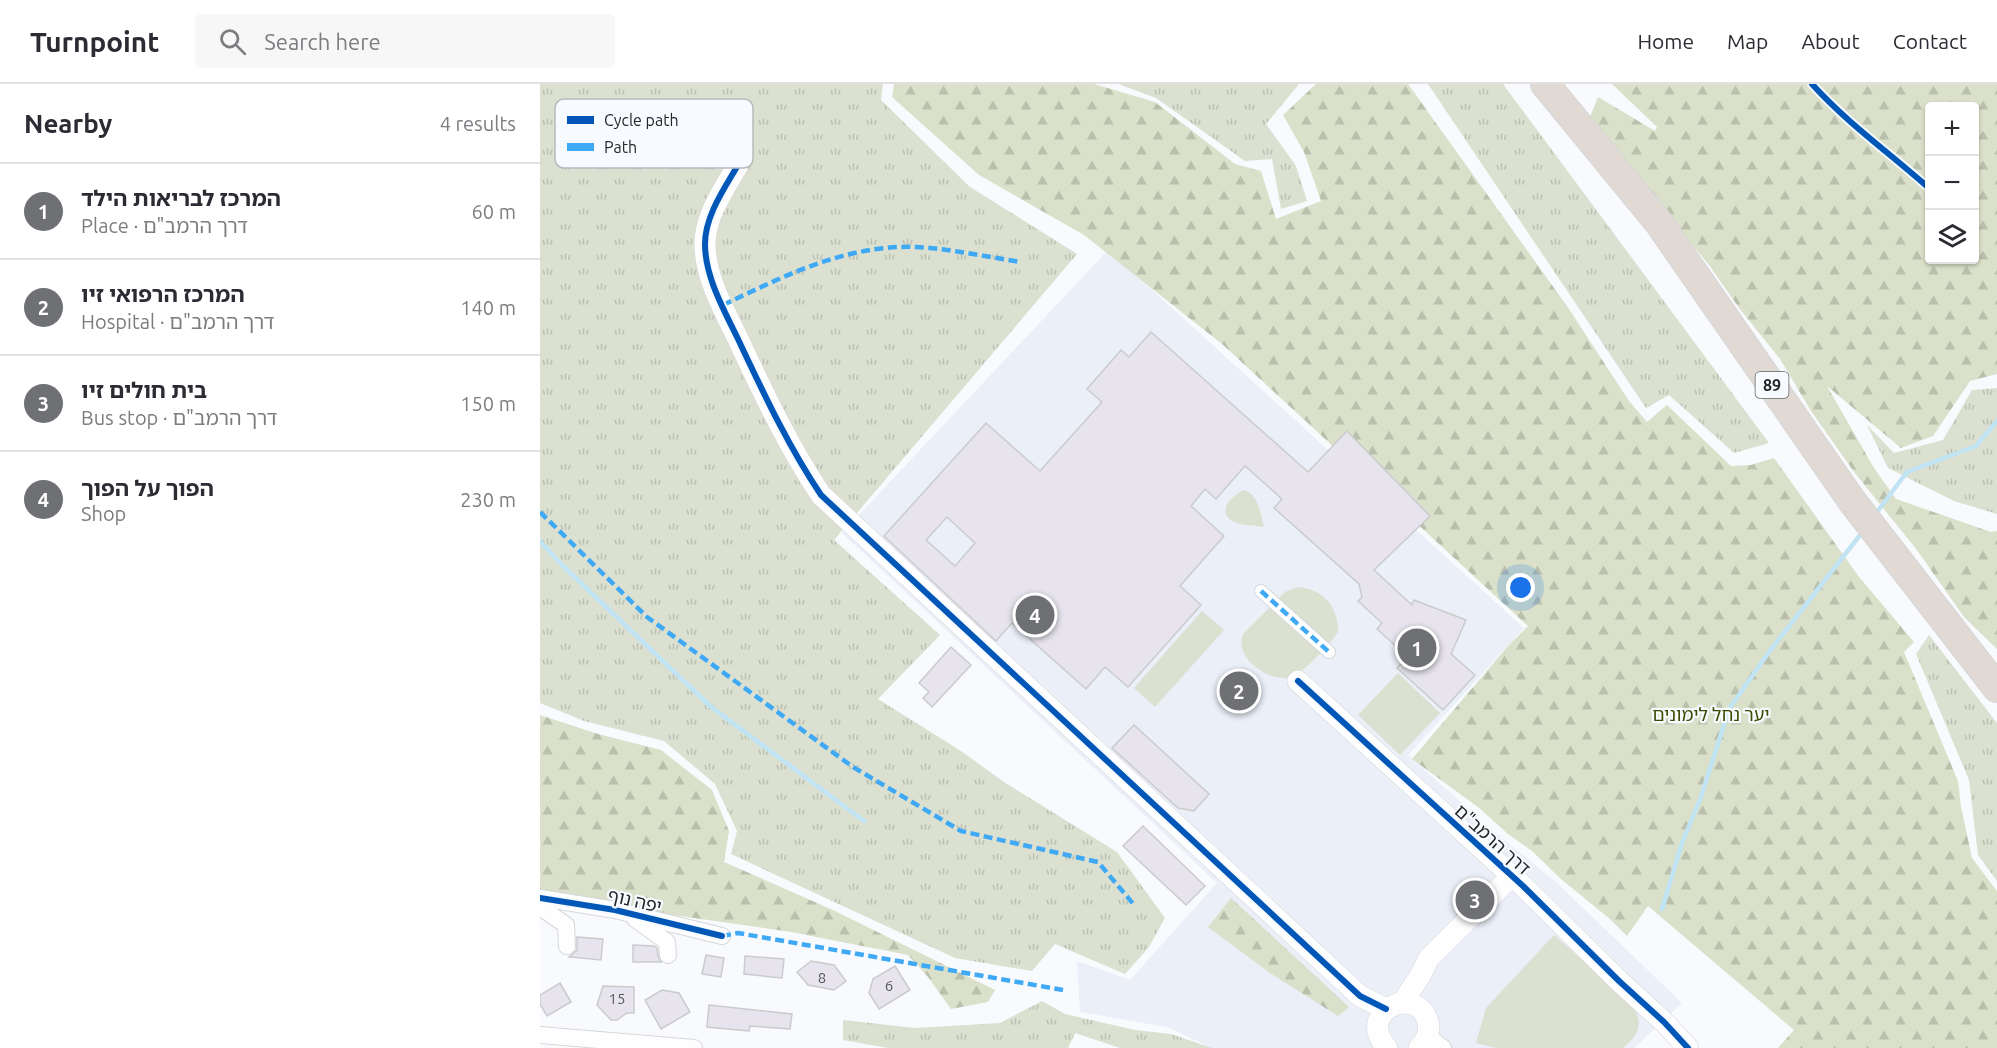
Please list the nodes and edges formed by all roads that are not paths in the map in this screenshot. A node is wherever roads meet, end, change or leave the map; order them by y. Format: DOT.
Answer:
graph roads {
  1 [pos="1545,84"];
  2 [pos="736,168"];
  3 [pos="1261,591"];
  4 [pos="1329,652"];
  5 [pos="1298,681"];
  6 [pos="1997,688"];
  7 [pos="1518,881"];
  8 [pos="540,898"];
  9 [pos="540,908"];
  10 [pos="627,913"];
  11 [pos="722,936"];
  12 [pos="567,946"];
  13 [pos="668,955"];
  14 [pos="1396,1012"];
  15 [pos="540,1035"];
  16 [pos="1427,1045"];
  17 [pos="694,1048"];
  18 [pos="1387,1048"];
  19 [pos="1688,1048"];
  1 -- 6 [label="highway, 89"];
  2 -- 14 [label="street"];
  3 -- 4 [label="street"];
  5 -- 7 [label="street, דרך הרמב\"ם"];
  7 -- 14 [label="street"];
  7 -- 19 [label="street, דרך הרמב\"ם"];
  8 -- 10 [label="street, יפה נוף"];
  9 -- 12 [label="street"];
  10 -- 11 [label="street, יפה נוף"];
  10 -- 13 [label="street"];
  14 -- 16 [label="street"];
  14 -- 18 [label="street"];
  15 -- 17 [label="street"];
}
